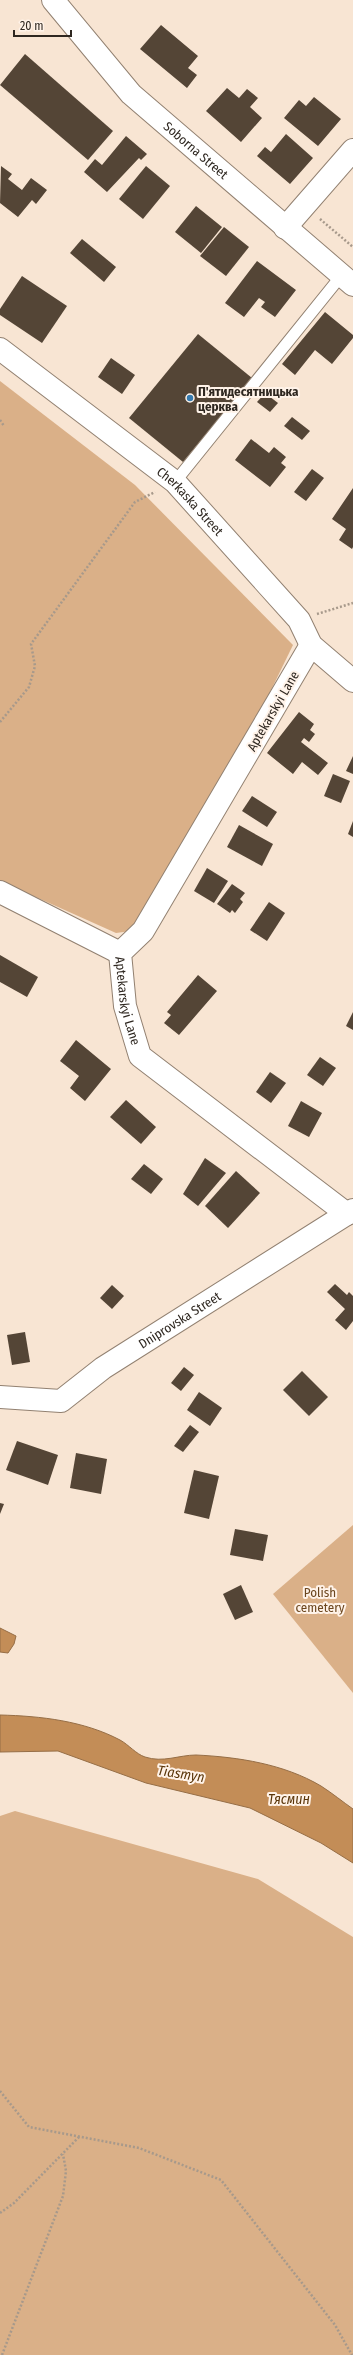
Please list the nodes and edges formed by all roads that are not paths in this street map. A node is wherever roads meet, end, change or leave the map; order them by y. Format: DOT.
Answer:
graph roads {
  1 [pos="53,0"];
  2 [pos="353,150"];
  3 [pos="285,228"];
  4 [pos="347,280"];
  5 [pos="0,349"];
  6 [pos="175,482"];
  7 [pos="311,645"];
  8 [pos="353,681"];
  9 [pos="0,892"];
  10 [pos="120,953"];
  11 [pos="350,1212"];
  12 [pos="0,1397"];
  1 -- 3 [label="street, Soborna Street"];
  2 -- 3 [label="street"];
  3 -- 4 [label="street, Soborna Street"];
  4 -- 6 [label="lane"];
  5 -- 6 [label="street, Cherkaska Street"];
  6 -- 7 [label="street, Cherkaska Street"];
  7 -- 8 [label="street, Cherkaska Street"];
  7 -- 10 [label="street, Aptekarskyi Lane"];
  9 -- 10 [label="street"];
  10 -- 11 [label="street, Aptekarskyi Lane"];
  11 -- 12 [label="street, Dniprovska Street"];
}
